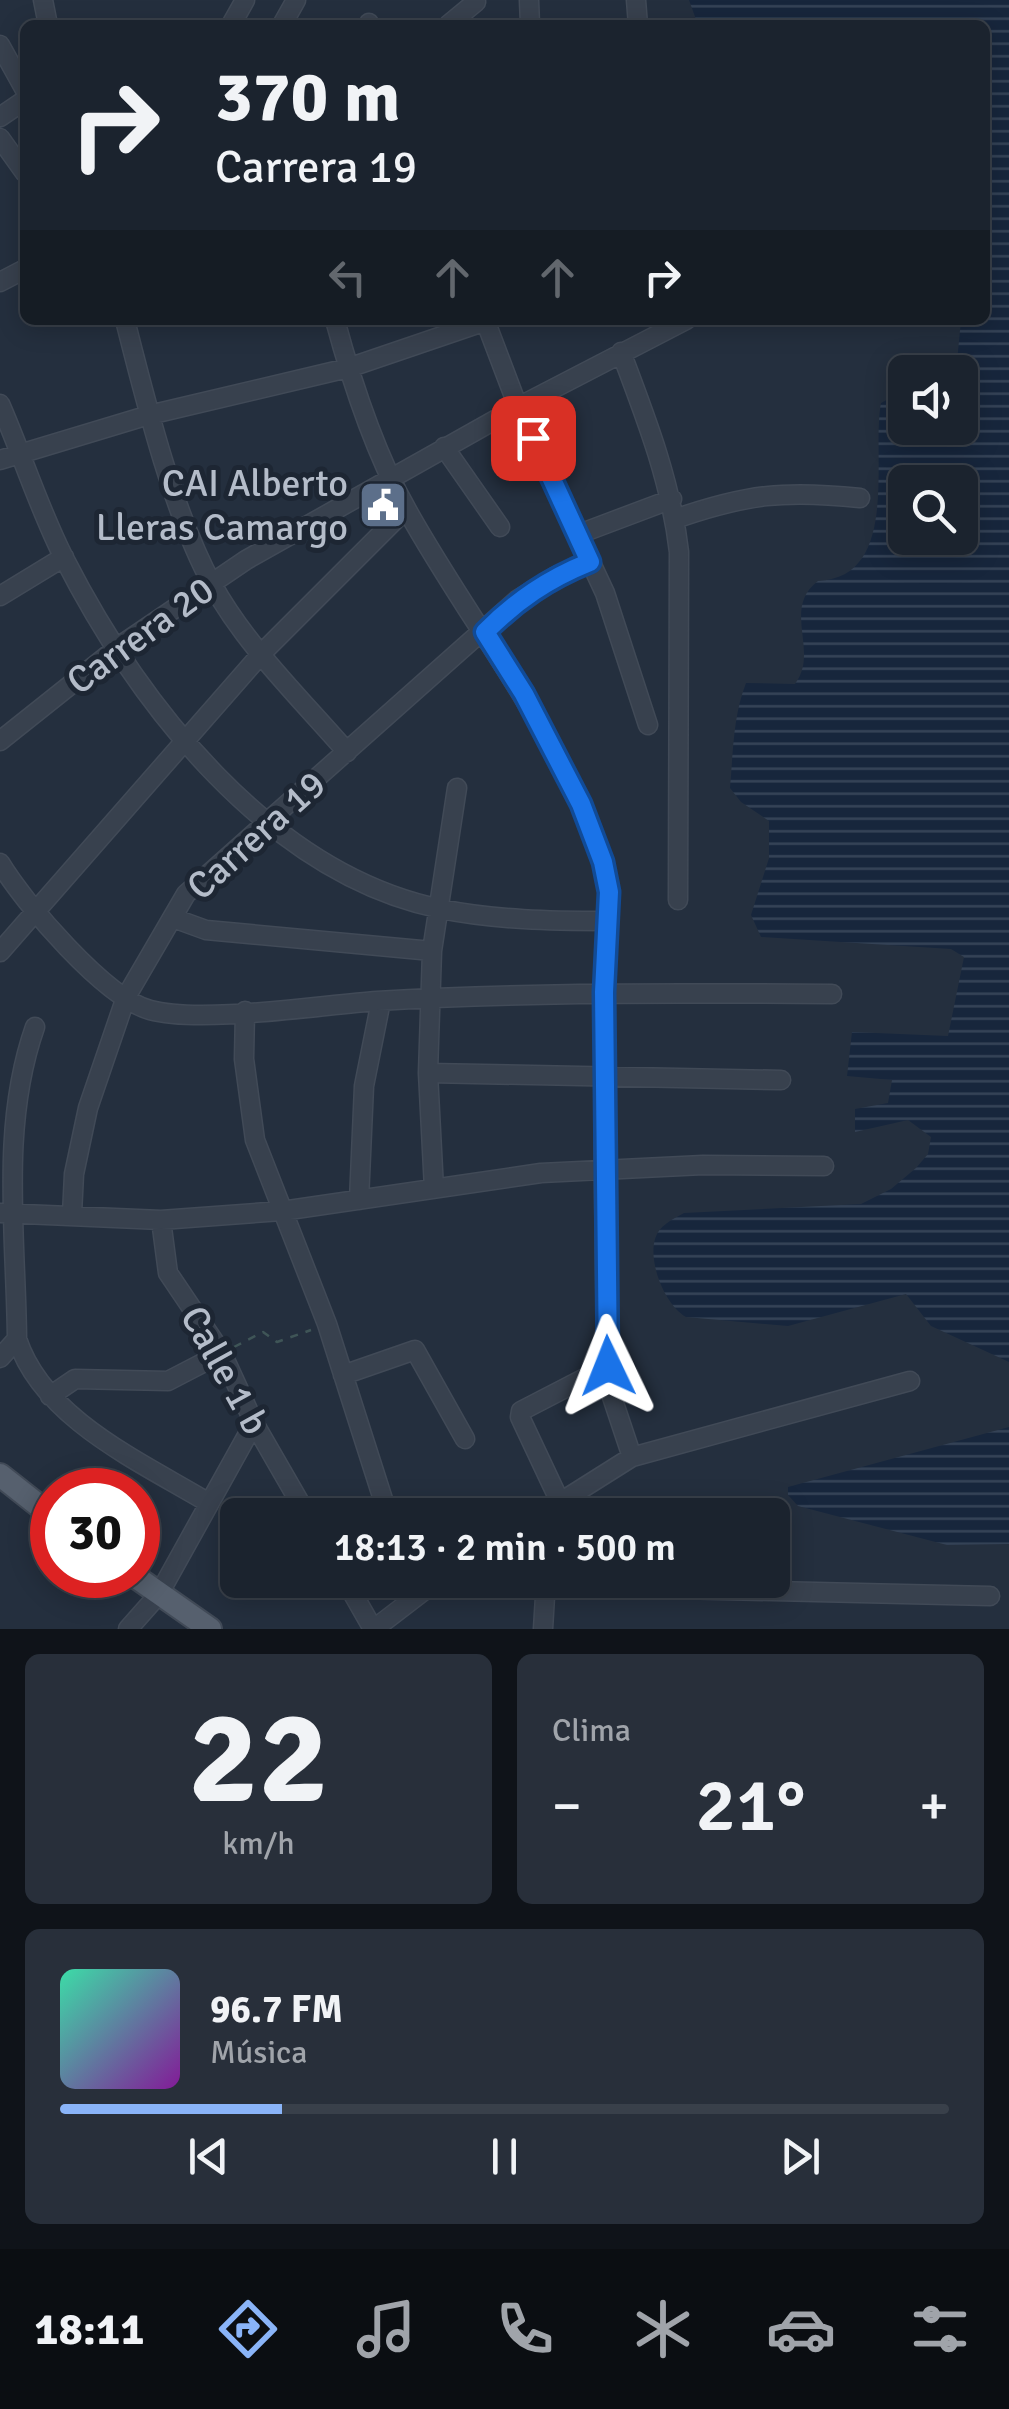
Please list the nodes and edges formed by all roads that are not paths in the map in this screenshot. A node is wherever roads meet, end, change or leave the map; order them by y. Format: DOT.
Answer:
graph roads {
  1 [pos="476,2"];
  2 [pos="454,20"];
  3 [pos="0,45"];
  4 [pos="20,81"];
  5 [pos="0,138"];
  6 [pos="20,166"];
  7 [pos="126,325"];
  8 [pos="335,325"];
  9 [pos="473,325"];
  10 [pos="489,325"];
  11 [pos="652,327"];
  12 [pos="621,352"];
  13 [pos="348,368"];
  14 [pos="0,404"];
  15 [pos="518,406"];
  16 [pos="150,414"];
  17 [pos="444,447"];
  18 [pos="21,452"];
  19 [pos="0,460"];
  20 [pos="392,476"];
  21 [pos="860,498"];
  22 [pos="672,499"];
  23 [pos="406,509"];
  24 [pos="675,519"];
  25 [pos="500,526"];
  26 [pos="579,534"];
  27 [pos="64,557"];
  28 [pos="590,562"];
  29 [pos="211,582"];
  30 [pos="0,596"];
  31 [pos="485,632"];
  32 [pos="118,646"];
  33 [pos="262,653"];
  34 [pos="648,725"];
  35 [pos="183,740"];
  36 [pos="0,741"];
  37 [pos="347,752"];
  38 [pos="457,788"];
  39 [pos="268,822"];
  40 [pos="0,863"];
  41 [pos="5,884"];
  42 [pos="678,900"];
  43 [pos="440,909"];
  44 [pos="36,914"];
  45 [pos="174,918"];
  46 [pos="607,920"];
  47 [pos="432,951"];
  48 [pos="0,952"];
  49 [pos="604,992"];
  50 [pos="832,994"];
  51 [pos="126,997"];
  52 [pos="432,1000"];
  53 [pos="381,1001"];
  54 [pos="245,1011"];
  55 [pos="34,1027"];
  56 [pos="428,1074"];
  57 [pos="604,1074"];
  58 [pos="781,1080"];
  59 [pos="824,1166"];
  60 [pos="605,1170"];
  61 [pos="434,1189"];
  62 [pos="359,1200"];
  63 [pos="282,1211"];
  64 [pos="8,1214"];
  65 [pos="72,1214"];
  66 [pos="161,1220"];
  67 [pos="17,1338"];
  68 [pos="222,1353"];
  69 [pos="0,1358"];
  70 [pos="608,1366"];
  71 [pos="342,1375"];
  72 [pos="910,1381"];
  73 [pos="50,1396"];
  74 [pos="254,1423"];
  75 [pos="465,1439"];
  76 [pos="632,1456"];
  77 [pos="0,1476"];
  78 [pos="297,1498"];
  79 [pos="382,1498"];
  80 [pos="558,1498"];
  81 [pos="566,1498"];
  82 [pos="30,1499"];
  83 [pos="209,1502"];
  84 [pos="790,1590"];
  85 [pos="160,1592"];
  86 [pos="160,1595"];
  87 [pos="990,1596"];
  88 [pos="155,1598"];
  89 [pos="356,1598"];
  90 [pos="411,1598"];
  91 [pos="546,1598"];
  92 [pos="128,1629"];
  93 [pos="210,1629"];
  94 [pos="374,1629"];
  95 [pos="543,1629"];
  1 -- 2 [label="street"];
  3 -- 4 [label="street"];
  5 -- 6 [label="street"];
  7 -- 16 [label="street"];
  8 -- 13 [label="street"];
  9 -- 13 [label="street"];
  10 -- 15 [label="street"];
  11 -- 12 [label="street, Carrera 20"];
  12 -- 15 [label="street, Carrera 20"];
  12 -- 22 [label="street"];
  13 -- 16 [label="street"];
  13 -- 20 [label="street"];
  14 -- 18 [label="street"];
  15 -- 17 [label="street, Carrera 20"];
  15 -- 26 [label="street"];
  16 -- 18 [label="street"];
  16 -- 29 [label="street"];
  17 -- 20 [label="street, Carrera 20"];
  17 -- 25 [label="street"];
  18 -- 19 [label="street"];
  18 -- 27 [label="street"];
  20 -- 23 [label="street"];
  20 -- 29 [label="street, Carrera 20"];
  21 -- 24 [label="street"];
  22 -- 24 [label="street"];
  22 -- 26 [label="street"];
  23 -- 31 [label="street"];
  23 -- 33 [label="street"];
  24 -- 42 [label="street"];
  26 -- 28 [label="street"];
  27 -- 30 [label="street"];
  27 -- 32 [label="street"];
  28 -- 31 [label="street, Carrera 19"];
  28 -- 34 [label="street"];
  29 -- 32 [label="street, Carrera 20"];
  29 -- 33 [label="street"];
  31 -- 37 [label="street, Carrera 19"];
  31 -- 46 [label="street"];
  32 -- 35 [label="street"];
  32 -- 36 [label="street, Carrera 20"];
  33 -- 35 [label="street"];
  33 -- 37 [label="street"];
  35 -- 39 [label="street"];
  35 -- 44 [label="street"];
  37 -- 39 [label="street, Carrera 19"];
  38 -- 43 [label="street"];
  39 -- 43 [label="street"];
  39 -- 45 [label="street, Carrera 19"];
  40 -- 41 [label="street"];
  41 -- 44 [label="street"];
  43 -- 46 [label="street"];
  43 -- 47 [label="street"];
  44 -- 48 [label="street"];
  44 -- 51 [label="street"];
  45 -- 47 [label="street"];
  45 -- 51 [label="street, Carrera 19"];
  46 -- 49 [label="street"];
  47 -- 52 [label="street"];
  49 -- 50 [label="street"];
  49 -- 52 [label="street"];
  49 -- 57 [label="street"];
  51 -- 54 [label="street"];
  51 -- 65 [label="street, Carrera 19"];
  52 -- 53 [label="street"];
  52 -- 56 [label="street"];
  53 -- 54 [label="street"];
  53 -- 62 [label="street"];
  54 -- 63 [label="street"];
  55 -- 64 [label="street"];
  56 -- 57 [label="street"];
  56 -- 61 [label="street"];
  57 -- 58 [label="street"];
  57 -- 60 [label="street"];
  59 -- 60 [label="street"];
  60 -- 61 [label="street"];
  60 -- 70 [label="street"];
  61 -- 62 [label="street"];
  62 -- 63 [label="street"];
  63 -- 66 [label="street"];
  63 -- 71 [label="street"];
  64 -- 65 [label="street"];
  64 -- 67 [label="street"];
  65 -- 66 [label="street"];
  66 -- 68 [label="street, Calle 1 b"];
  67 -- 69 [label="street"];
  67 -- 73 [label="street"];
  68 -- 73 [label="street"];
  68 -- 74 [label="street, Calle 1 b"];
  70 -- 76 [label="street"];
  70 -- 80 [label="street"];
  71 -- 75 [label="street"];
  71 -- 79 [label="street"];
  72 -- 76 [label="street"];
  73 -- 83 [label="street"];
  74 -- 78 [label="street, Calle 1 b"];
  74 -- 83 [label="street"];
  76 -- 81 [label="street"];
  77 -- 82 [label="main road"];
  83 -- 85 [label="street"];
  84 -- 87 [label="street"];
  86 -- 93 [label="main road"];
  88 -- 92 [label="street"];
  89 -- 94 [label="street"];
  90 -- 94 [label="street"];
  91 -- 95 [label="street"];
}
